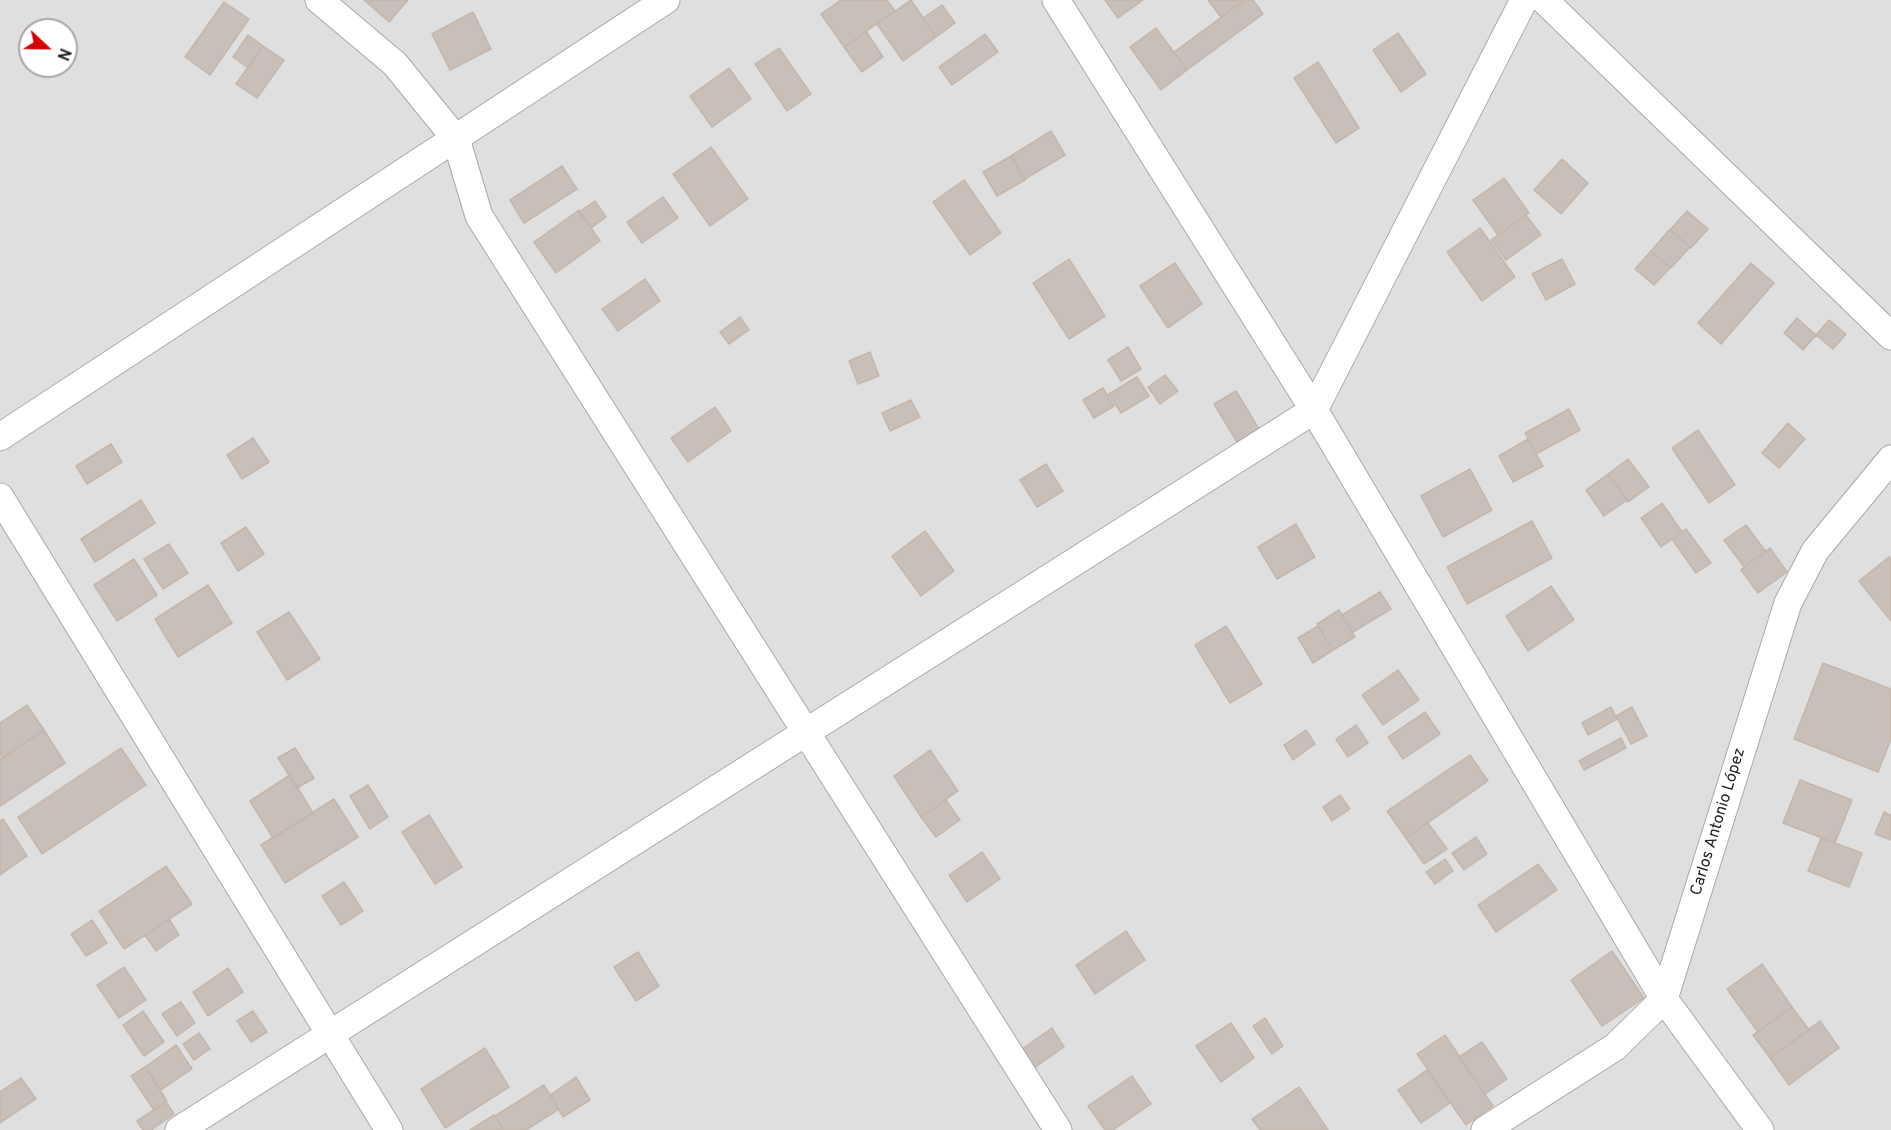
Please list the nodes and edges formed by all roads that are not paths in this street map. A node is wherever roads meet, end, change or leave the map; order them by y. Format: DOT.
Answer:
graph roads {
  1 [pos="319,0"];
  2 [pos="666,0"];
  3 [pos="1056,0"];
  4 [pos="1524,0"];
  5 [pos="1544,0"];
  6 [pos="456,139"];
  7 [pos="1891,336"];
  8 [pos="1314,410"];
  9 [pos="0,436"];
  10 [pos="1891,459"];
  11 [pos="0,497"];
  12 [pos="806,731"];
  13 [pos="1664,999"];
  14 [pos="330,1032"];
  15 [pos="179,1130"];
  16 [pos="389,1130"];
  17 [pos="1058,1130"];
  18 [pos="1485,1130"];
  19 [pos="1760,1130"];
  1 -- 6 [label="street"];
  2 -- 6 [label="street"];
  3 -- 8 [label="street"];
  4 -- 8 [label="street"];
  5 -- 7 [label="street"];
  6 -- 9 [label="street"];
  6 -- 12 [label="street"];
  8 -- 12 [label="street"];
  8 -- 13 [label="street"];
  10 -- 13 [label="street, Carlos Antonio López"];
  11 -- 14 [label="street"];
  12 -- 14 [label="street"];
  12 -- 17 [label="street"];
  13 -- 18 [label="street, Carlos Antonio López"];
  13 -- 19 [label="street"];
  14 -- 15 [label="street"];
  14 -- 16 [label="street"];
}
